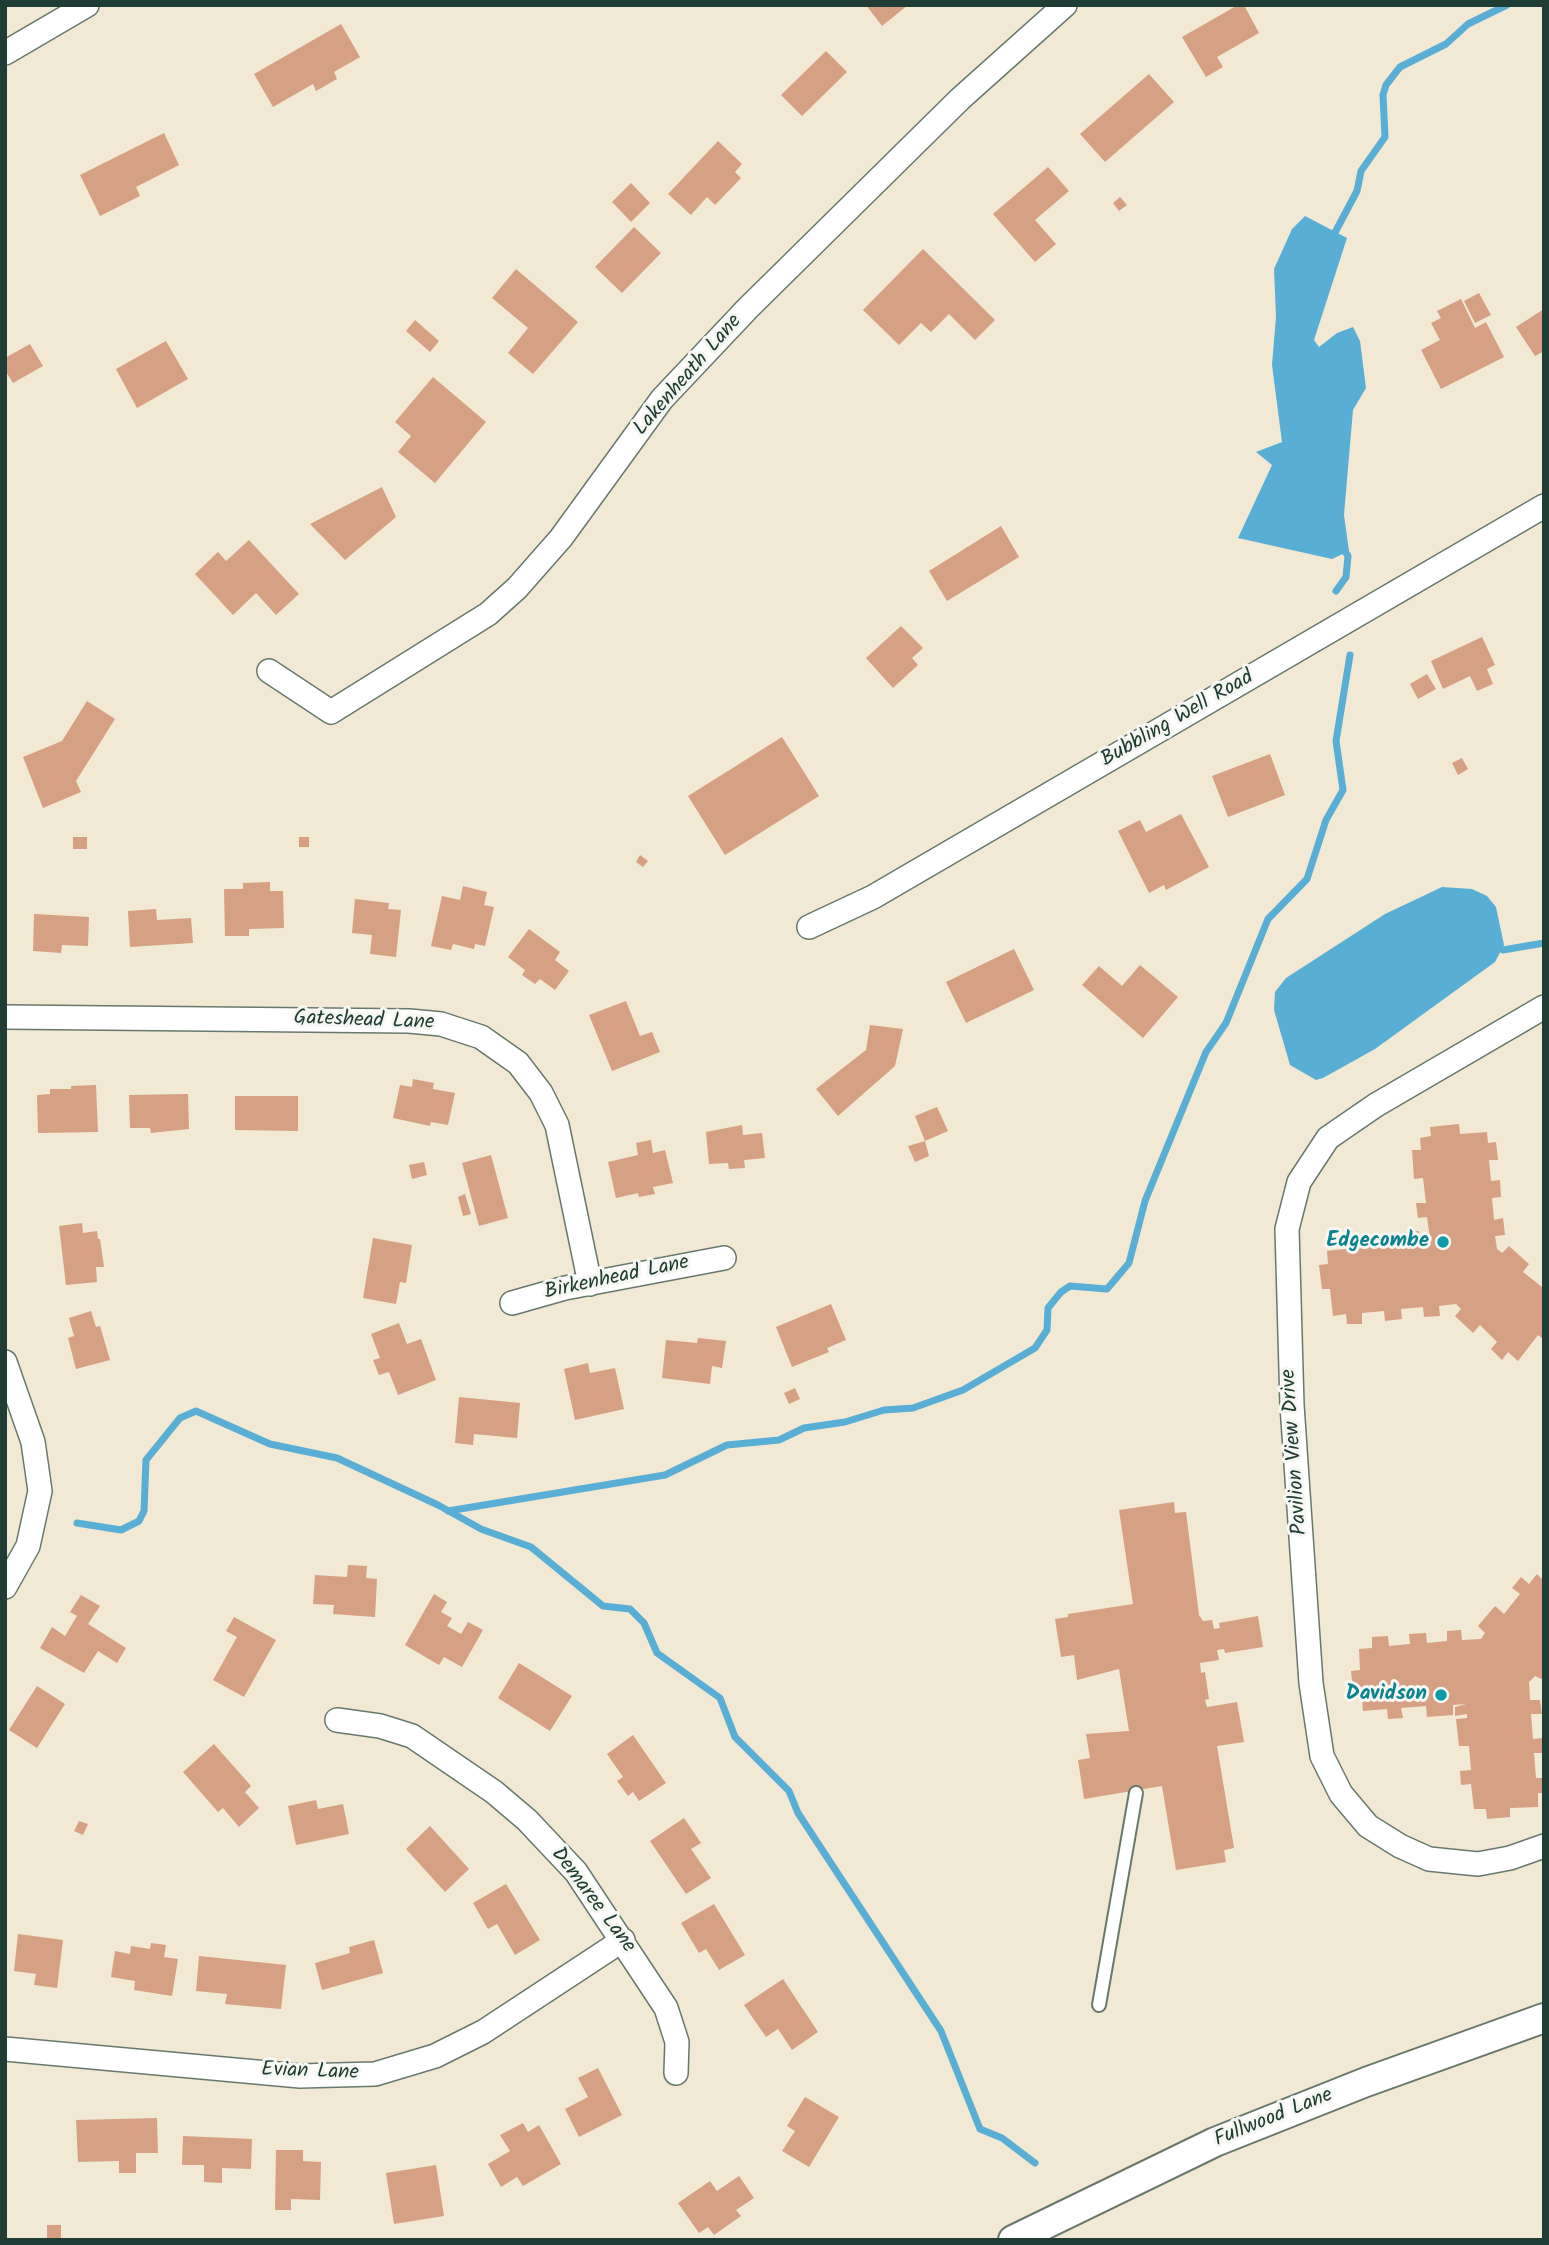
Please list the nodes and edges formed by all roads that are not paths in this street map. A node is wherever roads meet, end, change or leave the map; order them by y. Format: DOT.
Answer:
graph roads {
  1 [pos="87,5"];
  2 [pos="1065,5"];
  3 [pos="5,53"];
  4 [pos="1544,506"];
  5 [pos="269,671"];
  6 [pos="809,927"];
  7 [pos="1544,1007"];
  8 [pos="5,1017"];
  9 [pos="724,1258"];
  10 [pos="590,1283"];
  11 [pos="512,1303"];
  12 [pos="5,1362"];
  13 [pos="5,1587"];
  14 [pos="337,1720"];
  15 [pos="1136,1793"];
  16 [pos="1544,1846"];
  17 [pos="623,1940"];
  18 [pos="1100,2005"];
  19 [pos="1544,2018"];
  20 [pos="5,2049"];
  21 [pos="676,2073"];
  22 [pos="1013,2240"];
  1 -- 3 [label="street"];
  2 -- 5 [label="street, Lakenheath Lane"];
  4 -- 6 [label="street, Bubbling Well Road"];
  7 -- 16 [label="street, Pavilion View Drive"];
  8 -- 10 [label="street, Gateshead Lane"];
  9 -- 10 [label="street, Birkenhead Lane"];
  10 -- 11 [label="street, Birkenhead Lane"];
  12 -- 13 [label="street"];
  14 -- 17 [label="street, Demaree Lane"];
  15 -- 18 [label="lane"];
  17 -- 20 [label="street, Evian Lane"];
  17 -- 21 [label="street, Demaree Lane"];
  19 -- 22 [label="street, Fullwood Lane"];
}
